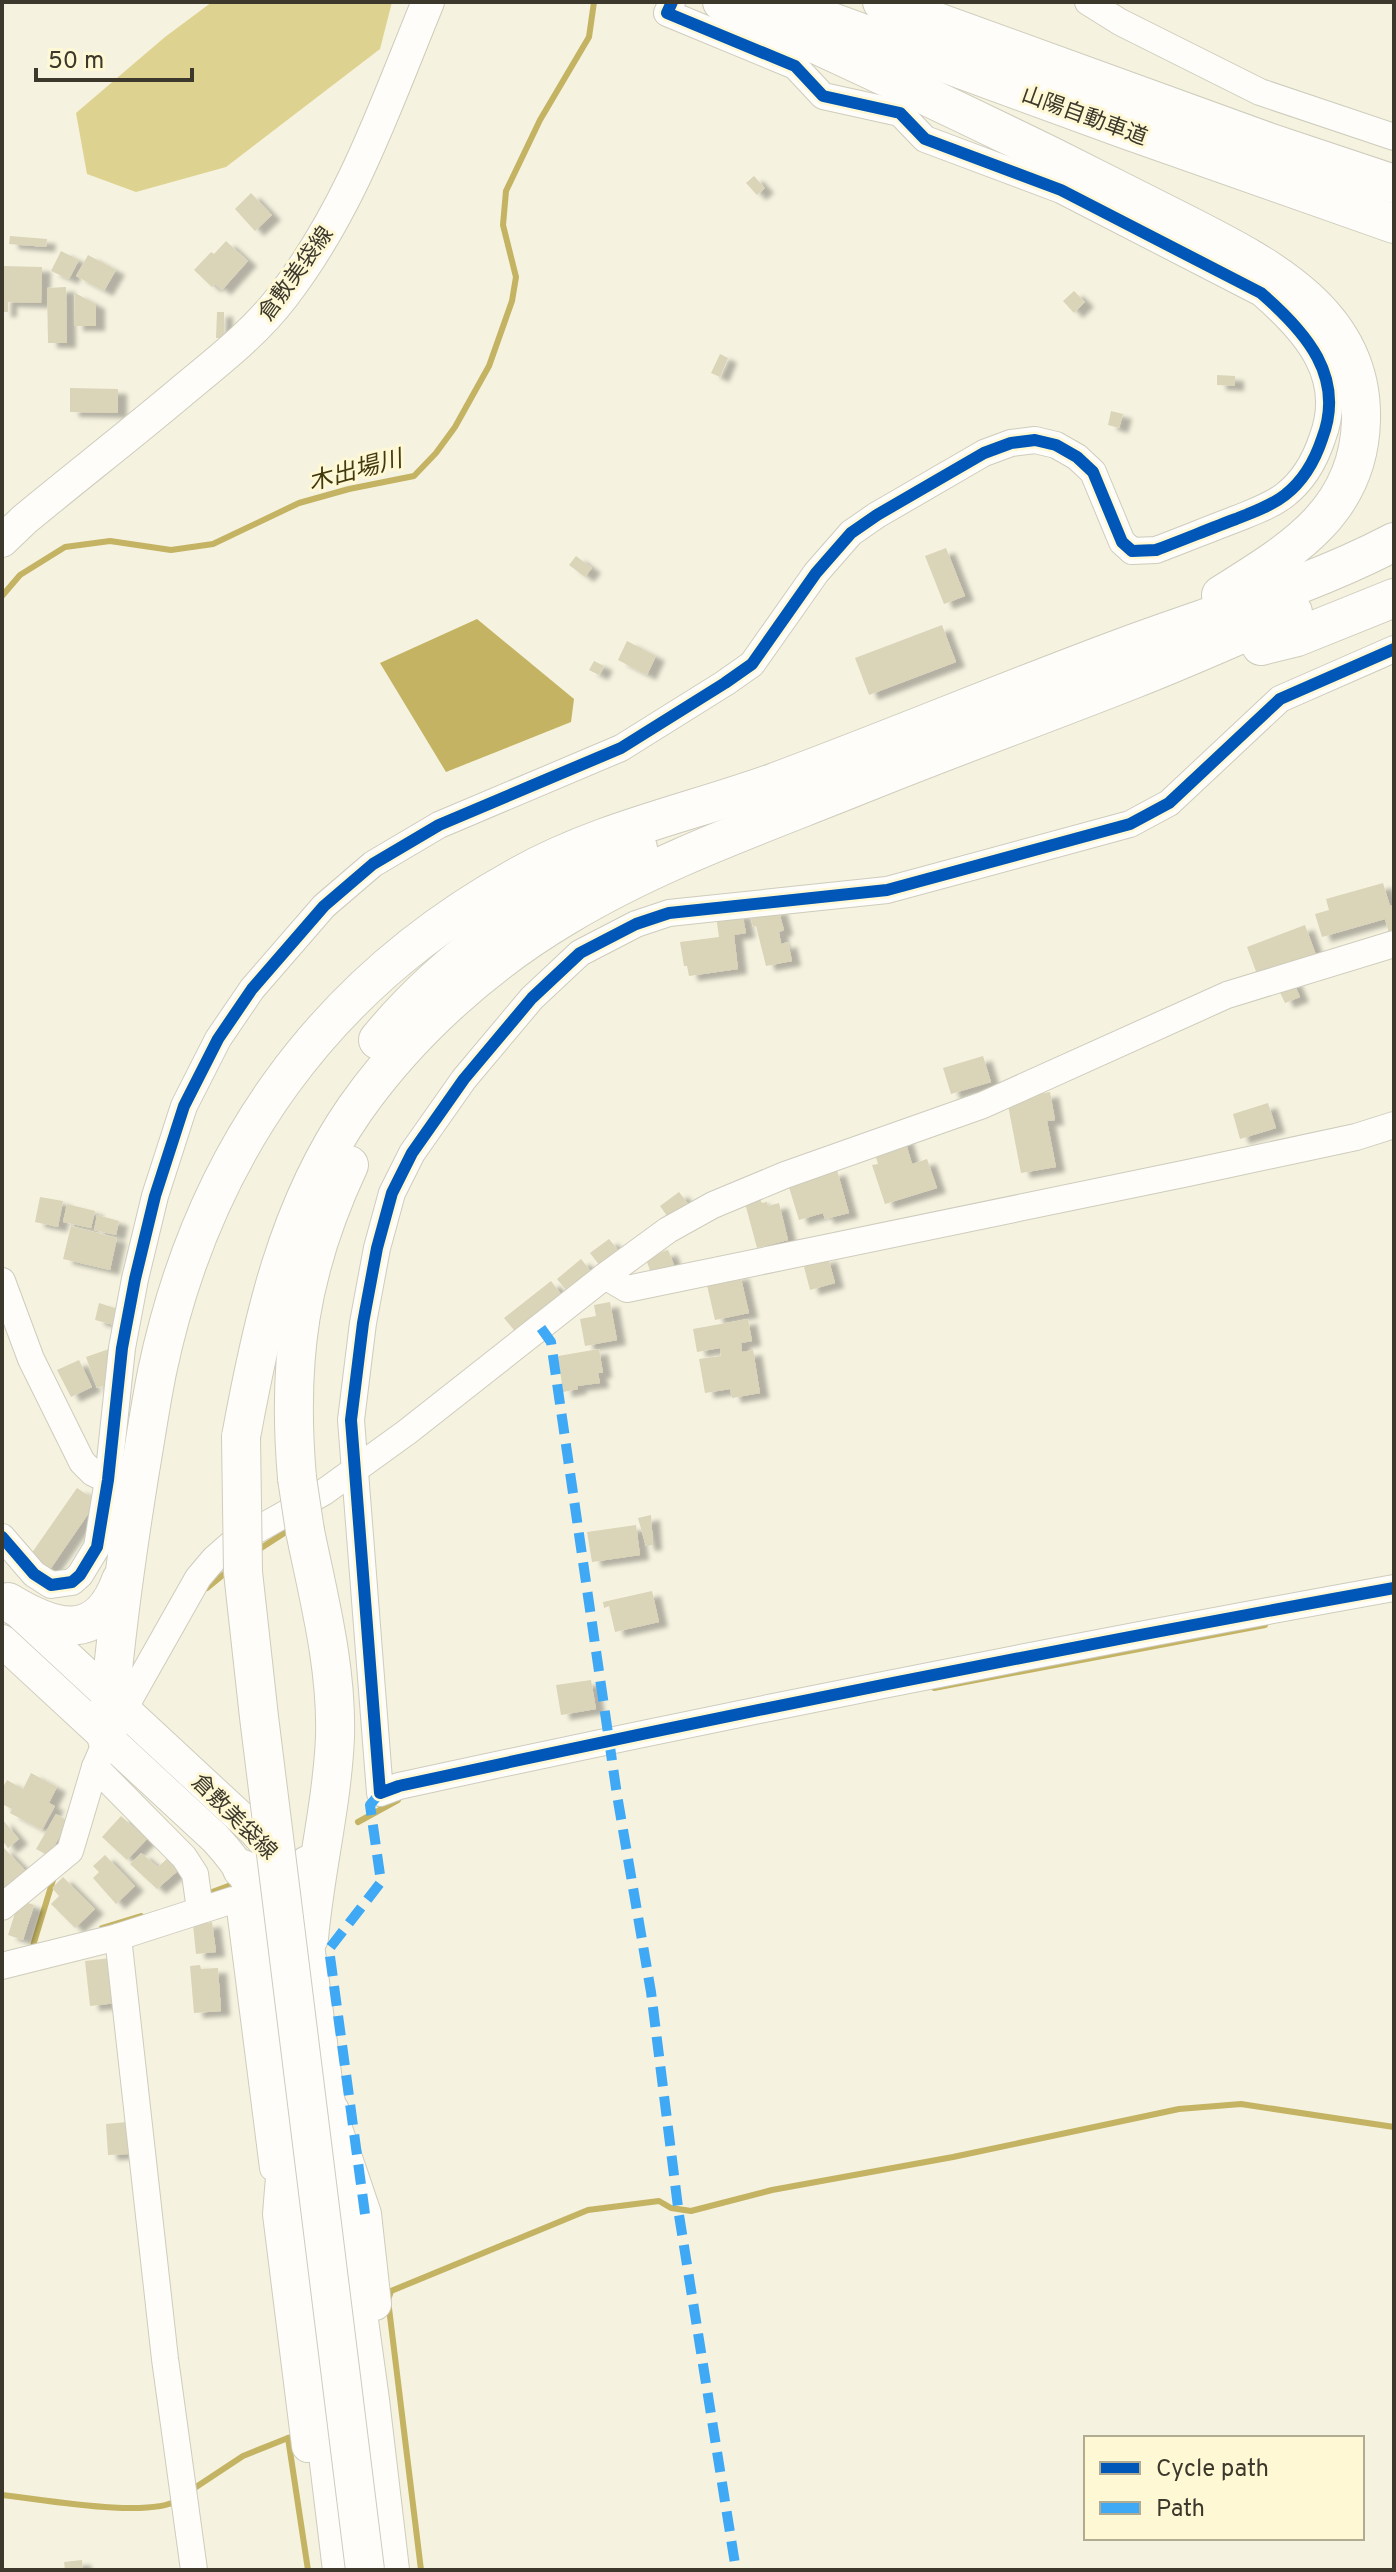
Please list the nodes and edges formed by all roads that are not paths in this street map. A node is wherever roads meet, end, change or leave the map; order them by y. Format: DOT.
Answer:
graph roads {
  1 [pos="428,2"];
  2 [pos="672,2"];
  3 [pos="722,2"];
  4 [pos="778,2"];
  5 [pos="882,2"];
  6 [pos="1088,2"];
  7 [pos="822,32"];
  8 [pos="1394,137"];
  9 [pos="1271,143"];
  10 [pos="1394,176"];
  11 [pos="1394,184"];
  12 [pos="1394,224"];
  13 [pos="2,541"];
  14 [pos="1394,542"];
  15 [pos="1394,567"];
  16 [pos="1394,598"];
  17 [pos="1394,649"];
  18 [pos="1127,664"];
  19 [pos="770,784"];
  20 [pos="1394,944"];
  21 [pos="459,996"];
  22 [pos="1394,1125"];
  23 [pos="605,1276"];
  24 [pos="2,1281"];
  25 [pos="241,1437"];
  26 [pos="354,1479"];
  27 [pos="108,1480"];
  28 [pos="2,1537"];
  29 [pos="123,1575"];
  30 [pos="1394,1588"];
  31 [pos="5,1599"];
  32 [pos="2,1641"];
  33 [pos="108,1727"];
  34 [pos="322,1842"];
  35 [pos="242,1869"];
  36 [pos="290,1877"];
  37 [pos="199,1901"];
  38 [pos="2,1907"];
  39 [pos="118,1937"];
  40 [pos="309,1938"];
  41 [pos="2,1966"];
  42 [pos="330,2111"];
  43 [pos="287,2117"];
  44 [pos="279,2214"];
  45 [pos="194,2570"];
  46 [pos="324,2570"];
  47 [pos="342,2570"];
  48 [pos="365,2570"];
  49 [pos="390,2570"];
  50 [pos="408,2570"];
  1 -- 13 [label="main road, 倉敷美袋線"];
  2 -- 27 [label="street"];
  3 -- 7 [label="highway"];
  4 -- 7 [label="highway, 山陽自動車道"];
  5 -- 9 [label="highway, 山陽自動車道"];
  6 -- 8 [label="street"];
  7 -- 12 [label="highway, 山陽自動車道"];
  7 -- 18 [label="highway"];
  9 -- 10 [label="highway"];
  9 -- 11 [label="highway, 山陽自動車道"];
  14 -- 18 [label="highway"];
  15 -- 18 [label="highway"];
  16 -- 18 [label="highway"];
  17 -- 26 [label="street"];
  18 -- 19 [label="highway"];
  18 -- 21 [label="highway"];
  19 -- 25 [label="highway"];
  19 -- 29 [label="highway"];
  20 -- 23 [label="street"];
  21 -- 25 [label="highway"];
  21 -- 34 [label="highway, bridge"];
  22 -- 23 [label="street"];
  23 -- 26 [label="street"];
  24 -- 27 [label="street"];
  25 -- 48 [label="highway, bridge"];
  26 -- 30 [label="street"];
  26 -- 33 [label="street"];
  27 -- 28 [label="street"];
  29 -- 31 [label="highway"];
  29 -- 33 [label="highway"];
  31 -- 33 [label="main road, 倉敷美袋線"];
  32 -- 33 [label="main road, 倉敷美袋線"];
  33 -- 35 [label="main road, 倉敷美袋線"];
  33 -- 36 [label="main road, 倉敷美袋線"];
  33 -- 37 [label="street"];
  33 -- 38 [label="street"];
  34 -- 36 [label="highway"];
  34 -- 40 [label="highway"];
  35 -- 36 [label="highway"];
  35 -- 43 [label="main road, 倉敷美袋線"];
  36 -- 40 [label="main road, 倉敷美袋線"];
  37 -- 39 [label="street"];
  37 -- 44 [label="street"];
  39 -- 41 [label="street"];
  39 -- 45 [label="street"];
  40 -- 42 [label="main road, 倉敷美袋線"];
  42 -- 49 [label="highway"];
  42 -- 50 [label="main road, 倉敷美袋線"];
  43 -- 44 [label="main road, 倉敷美袋線"];
  43 -- 47 [label="highway"];
  44 -- 46 [label="main road, 倉敷美袋線"];
}
